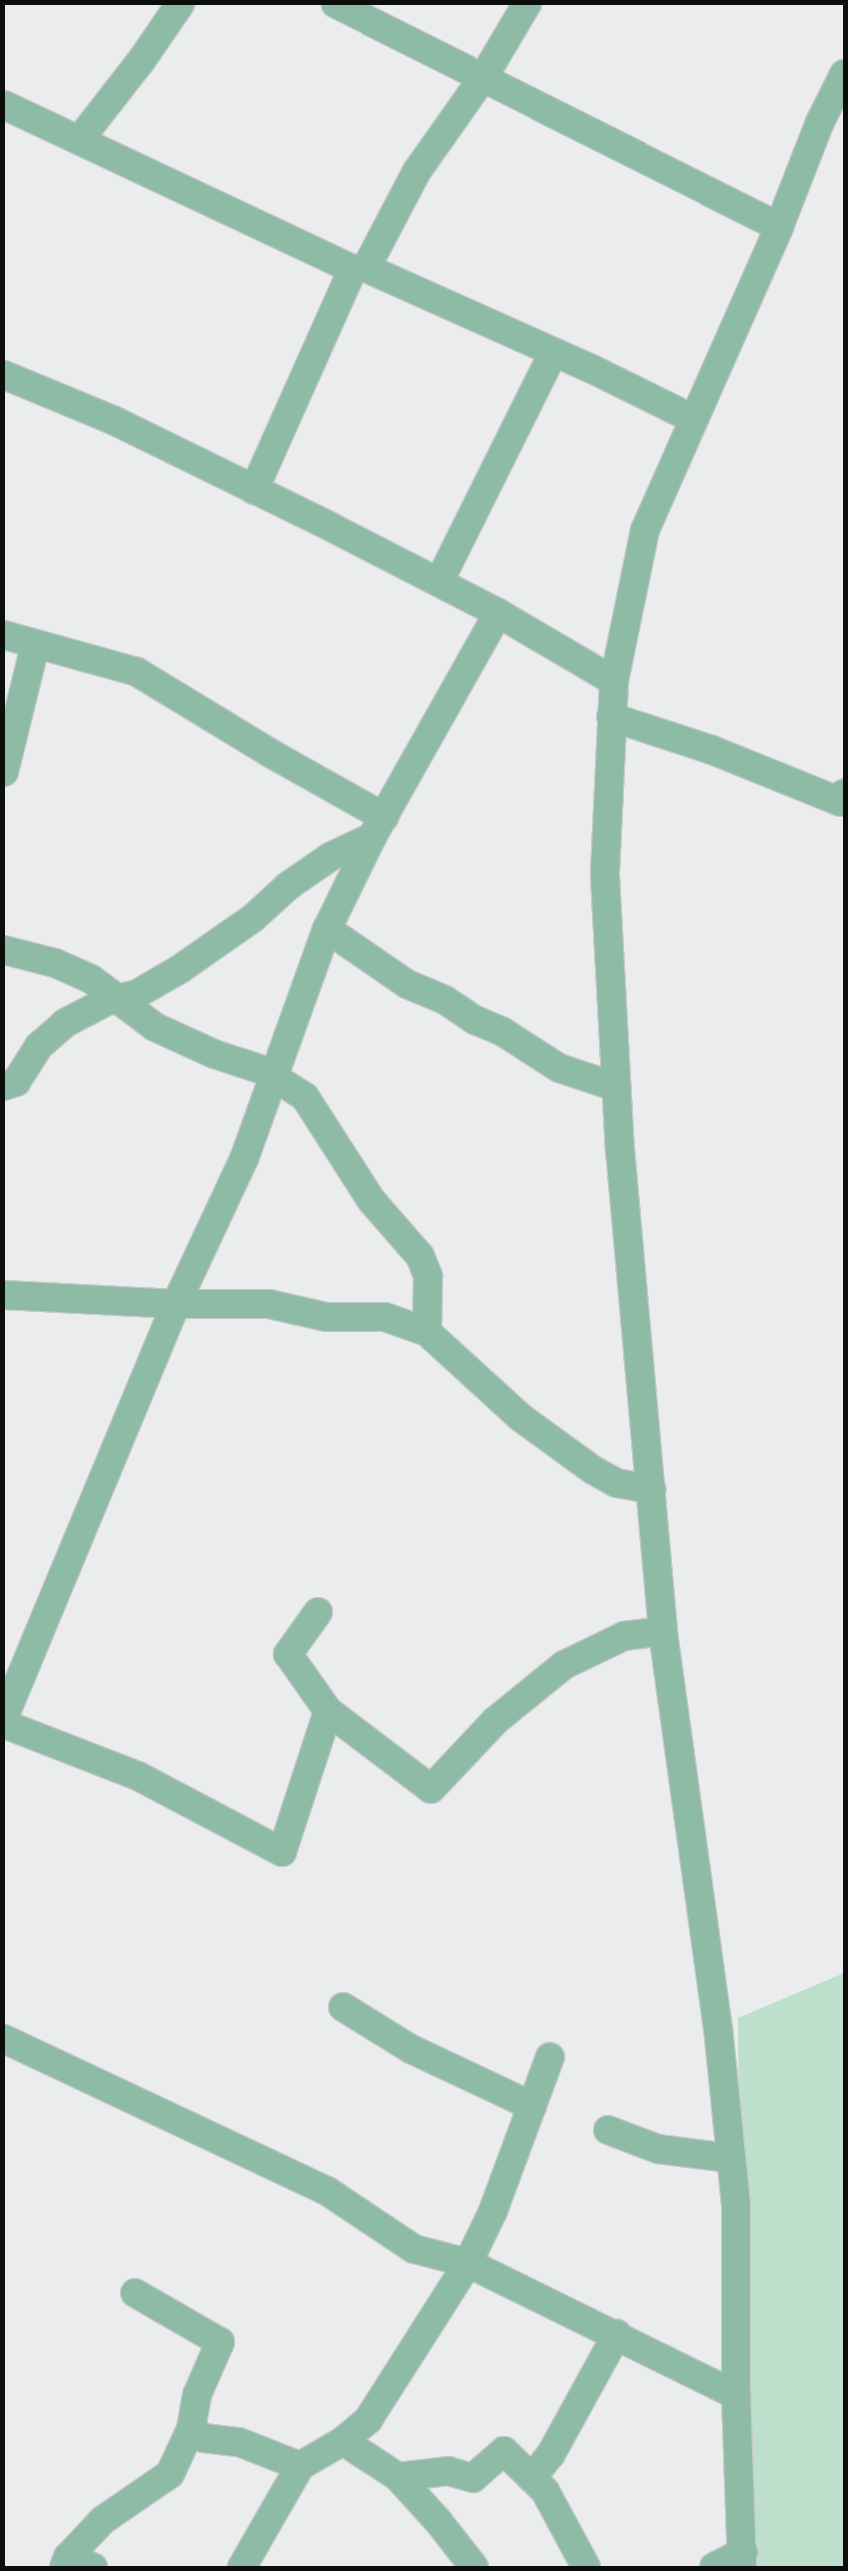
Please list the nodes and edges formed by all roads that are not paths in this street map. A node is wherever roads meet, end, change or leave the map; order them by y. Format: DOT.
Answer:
graph roads {
  1 [pos="180,4"];
  2 [pos="336,4"];
  3 [pos="527,4"];
  4 [pos="844,74"];
  5 [pos="484,76"];
  6 [pos="4,105"];
  7 [pos="80,139"];
  8 [pos="779,227"];
  9 [pos="359,269"];
  10 [pos="553,353"];
  11 [pos="4,375"];
  12 [pos="693,419"];
  13 [pos="254,490"];
  14 [pos="439,582"];
  15 [pos="498,614"];
  16 [pos="4,635"];
  17 [pos="35,646"];
  18 [pos="614,681"];
  19 [pos="612,717"];
  20 [pos="4,772"];
  21 [pos="843,800"];
  22 [pos="378,827"];
  23 [pos="327,929"];
  24 [pos="4,950"];
  25 [pos="117,1001"];
  26 [pos="274,1078"];
  27 [pos="4,1086"];
  28 [pos="616,1087"];
  29 [pos="4,1294"];
  30 [pos="176,1304"];
  31 [pos="427,1332"];
  32 [pos="651,1489"];
  33 [pos="318,1612"];
  34 [pos="663,1631"];
  35 [pos="10,1685"];
  36 [pos="328,1711"];
  37 [pos="4,1717"];
  38 [pos="4,1724"];
  39 [pos="343,2007"];
  40 [pos="8,2050"];
  41 [pos="550,2057"];
  42 [pos="532,2106"];
  43 [pos="608,2130"];
  44 [pos="729,2158"];
  45 [pos="468,2263"];
  46 [pos="135,2293"];
  47 [pos="617,2334"];
  48 [pos="736,2395"];
  49 [pos="191,2429"];
  50 [pos="343,2441"];
  51 [pos="300,2466"];
  52 [pos="398,2477"];
  53 [pos="532,2478"];
  54 [pos="742,2560"];
  55 [pos="66,2562"];
  56 [pos="93,2567"];
  57 [pos="242,2567"];
  58 [pos="474,2567"];
  59 [pos="586,2567"];
  60 [pos="714,2567"];
  1 -- 7 [label="street"];
  2 -- 5 [label="street"];
  3 -- 5 [label="street"];
  4 -- 8 [label="street"];
  5 -- 8 [label="street"];
  5 -- 9 [label="street"];
  6 -- 7 [label="street"];
  7 -- 9 [label="street"];
  8 -- 12 [label="street"];
  9 -- 10 [label="street"];
  9 -- 13 [label="street"];
  10 -- 12 [label="street"];
  10 -- 14 [label="street"];
  11 -- 13 [label="street"];
  12 -- 18 [label="street"];
  13 -- 14 [label="street"];
  14 -- 15 [label="street"];
  15 -- 18 [label="street"];
  15 -- 22 [label="street"];
  16 -- 17 [label="street"];
  17 -- 20 [label="street"];
  17 -- 22 [label="street"];
  18 -- 19 [label="street"];
  19 -- 21 [label="street"];
  19 -- 28 [label="street"];
  22 -- 23 [label="street"];
  22 -- 25 [label="street"];
  23 -- 26 [label="street"];
  23 -- 28 [label="street"];
  24 -- 25 [label="street"];
  25 -- 26 [label="street"];
  25 -- 27 [label="street"];
  26 -- 30 [label="street"];
  26 -- 31 [label="street"];
  28 -- 32 [label="street"];
  29 -- 30 [label="street"];
  30 -- 31 [label="street"];
  30 -- 35 [label="street"];
  31 -- 32 [label="street"];
  32 -- 34 [label="street"];
  33 -- 36 [label="street"];
  34 -- 36 [label="street"];
  34 -- 44 [label="street"];
  35 -- 37 [label="street"];
  36 -- 38 [label="street"];
  39 -- 42 [label="street"];
  40 -- 45 [label="street"];
  41 -- 42 [label="street"];
  42 -- 45 [label="street"];
  43 -- 44 [label="street"];
  44 -- 48 [label="street"];
  45 -- 47 [label="street"];
  45 -- 50 [label="street"];
  46 -- 49 [label="street"];
  47 -- 48 [label="street"];
  47 -- 53 [label="street"];
  48 -- 54 [label="street"];
  49 -- 51 [label="street"];
  49 -- 55 [label="street"];
  50 -- 51 [label="street"];
  50 -- 52 [label="street"];
  51 -- 57 [label="street"];
  52 -- 53 [label="street"];
  52 -- 58 [label="street"];
  53 -- 59 [label="street"];
  54 -- 60 [label="street"];
  55 -- 56 [label="street"];
}
